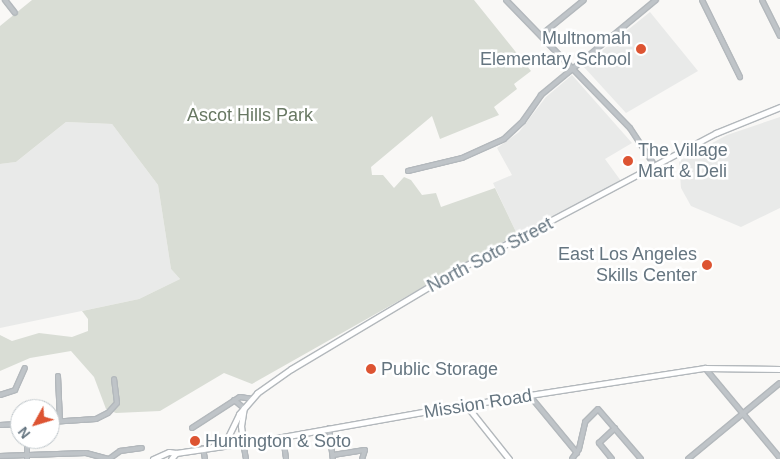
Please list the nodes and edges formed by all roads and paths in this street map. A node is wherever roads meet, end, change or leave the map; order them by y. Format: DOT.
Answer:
graph roads {
  1 [pos="5,0"];
  2 [pos="584,0"];
  3 [pos="656,0"];
  4 [pos="702,0"];
  5 [pos="762,0"];
  6 [pos="509,1"];
  7 [pos="16,13"];
  8 [pos="541,35"];
  9 [pos="780,36"];
  10 [pos="574,68"];
  11 [pos="740,77"];
  12 [pos="780,107"];
  13 [pos="655,166"];
  14 [pos="408,171"];
  15 [pos="25,368"];
  16 [pos="705,368"];
  17 [pos="780,369"];
  18 [pos="58,376"];
  19 [pos="114,379"];
  20 [pos="780,383"];
  21 [pos="0,395"];
  22 [pos="530,396"];
  23 [pos="253,398"];
  24 [pos="59,399"];
  25 [pos="234,400"];
  26 [pos="466,405"];
  27 [pos="244,408"];
  28 [pos="743,413"];
  29 [pos="60,421"];
  30 [pos="192,428"];
  31 [pos="329,428"];
  32 [pos="616,428"];
  33 [pos="283,437"];
  34 [pos="243,442"];
  35 [pos="213,446"];
  36 [pos="142,448"];
  37 [pos="202,448"];
  38 [pos="86,453"];
  39 [pos="176,453"];
  40 [pos="577,454"];
  41 [pos="0,456"];
  42 [pos="27,457"];
  43 [pos="333,457"];
  44 [pos="780,458"];
  45 [pos="86,459"];
  46 [pos="109,459"];
  47 [pos="153,459"];
  48 [pos="171,459"];
  49 [pos="205,459"];
  50 [pos="246,459"];
  51 [pos="286,459"];
  52 [pos="362,459"];
  53 [pos="509,459"];
  54 [pos="572,459"];
  55 [pos="612,459"];
  56 [pos="641,459"];
  57 [pos="688,459"];
  1 -- 7 [label="street"];
  2 -- 8 [label="street"];
  3 -- 10 [label="street"];
  4 -- 11 [label="street"];
  5 -- 9 [label="street"];
  6 -- 8 [label="street"];
  8 -- 10 [label="street"];
  10 -- 13 [label="street"];
  10 -- 14 [label="street"];
  12 -- 13 [label="main road, North Soto Street"];
  13 -- 23 [label="main road, North Soto Street"];
  15 -- 21 [label="street"];
  16 -- 17 [label="main road, Mission Road"];
  16 -- 22 [label="main road, Mission Road"];
  16 -- 28 [label="street"];
  18 -- 24 [label="street"];
  19 -- 29 [label="street"];
  20 -- 28 [label="street"];
  22 -- 26 [label="main road, Mission Road"];
  22 -- 40 [label="street"];
  23 -- 25 [label="street"];
  23 -- 27 [label="main road, North Soto Street"];
  25 -- 27 [label="street"];
  25 -- 30 [label="street"];
  26 -- 31 [label="main road, Mission Road"];
  26 -- 53 [label="main road"];
  27 -- 34 [label="main road"];
  27 -- 35 [label="main road, North Soto Street"];
  28 -- 44 [label="street"];
  28 -- 57 [label="street"];
  31 -- 33 [label="main road, Mission Road"];
  31 -- 43 [label="street"];
  32 -- 40 [label="street"];
  32 -- 55 [label="street"];
  32 -- 56 [label="street"];
  33 -- 34 [label="main road, Mission Road"];
  33 -- 51 [label="street"];
  34 -- 35 [label="main road, Mission Road"];
  34 -- 50 [label="street"];
  35 -- 37 [label="main road, Mission Road"];
  36 -- 46 [label="street"];
  37 -- 39 [label="main road, Mission Road"];
  37 -- 49 [label="street"];
  38 -- 42 [label="street"];
  38 -- 45 [label="street"];
  38 -- 46 [label="street"];
  39 -- 47 [label="main road, Mission Road"];
  39 -- 48 [label="main road"];
  40 -- 54 [label="street"];
  41 -- 42 [label="street"];
  43 -- 52 [label="street"];
}
